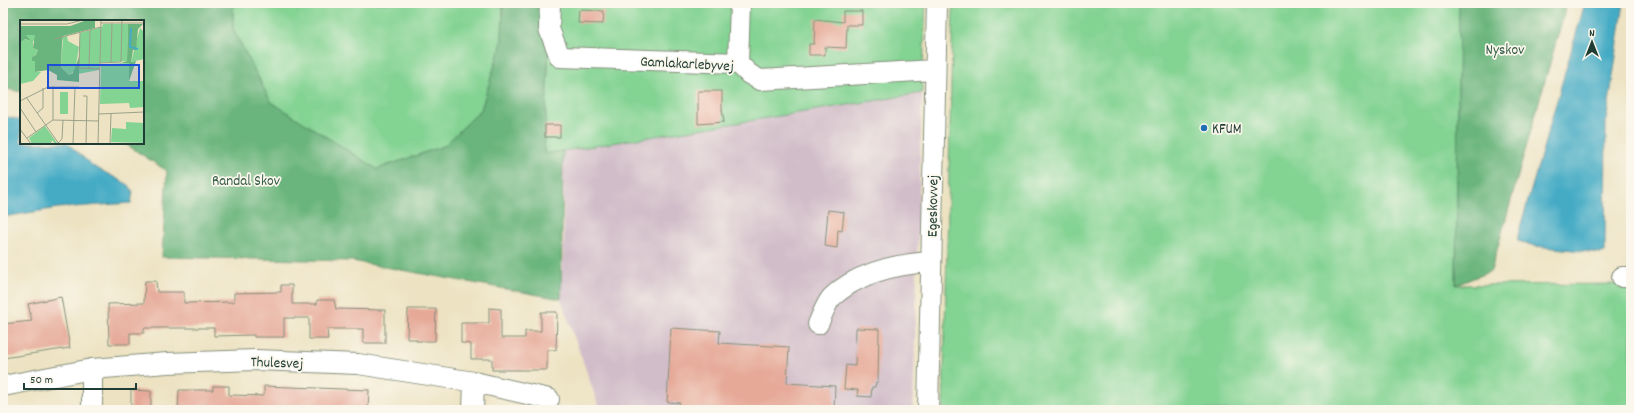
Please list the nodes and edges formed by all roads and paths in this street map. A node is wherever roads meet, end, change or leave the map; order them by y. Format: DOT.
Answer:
graph roads {
  1 [pos="550,3"];
  2 [pos="740,3"];
  3 [pos="937,3"];
  4 [pos="738,63"];
  5 [pos="935,70"];
  6 [pos="931,262"];
  7 [pos="818,324"];
  8 [pos="92,370"];
  9 [pos="474,382"];
  10 [pos="3,386"];
  11 [pos="549,399"];
  12 [pos="92,410"];
  13 [pos="473,410"];
  14 [pos="928,410"];
  1 -- 4 [label="street, Gamlakarlebyvej"];
  2 -- 4 [label="street"];
  3 -- 5 [label="street, Egeskovvej"];
  4 -- 5 [label="street, Gamlakarlebyvej"];
  5 -- 6 [label="street, Egeskovvej"];
  6 -- 7 [label="street"];
  6 -- 14 [label="street, Egeskovvej"];
  8 -- 9 [label="street, Thulesvej"];
  8 -- 10 [label="street, Thulesvej"];
  8 -- 12 [label="street"];
  9 -- 11 [label="street, Thulesvej"];
  9 -- 13 [label="street"];
}
